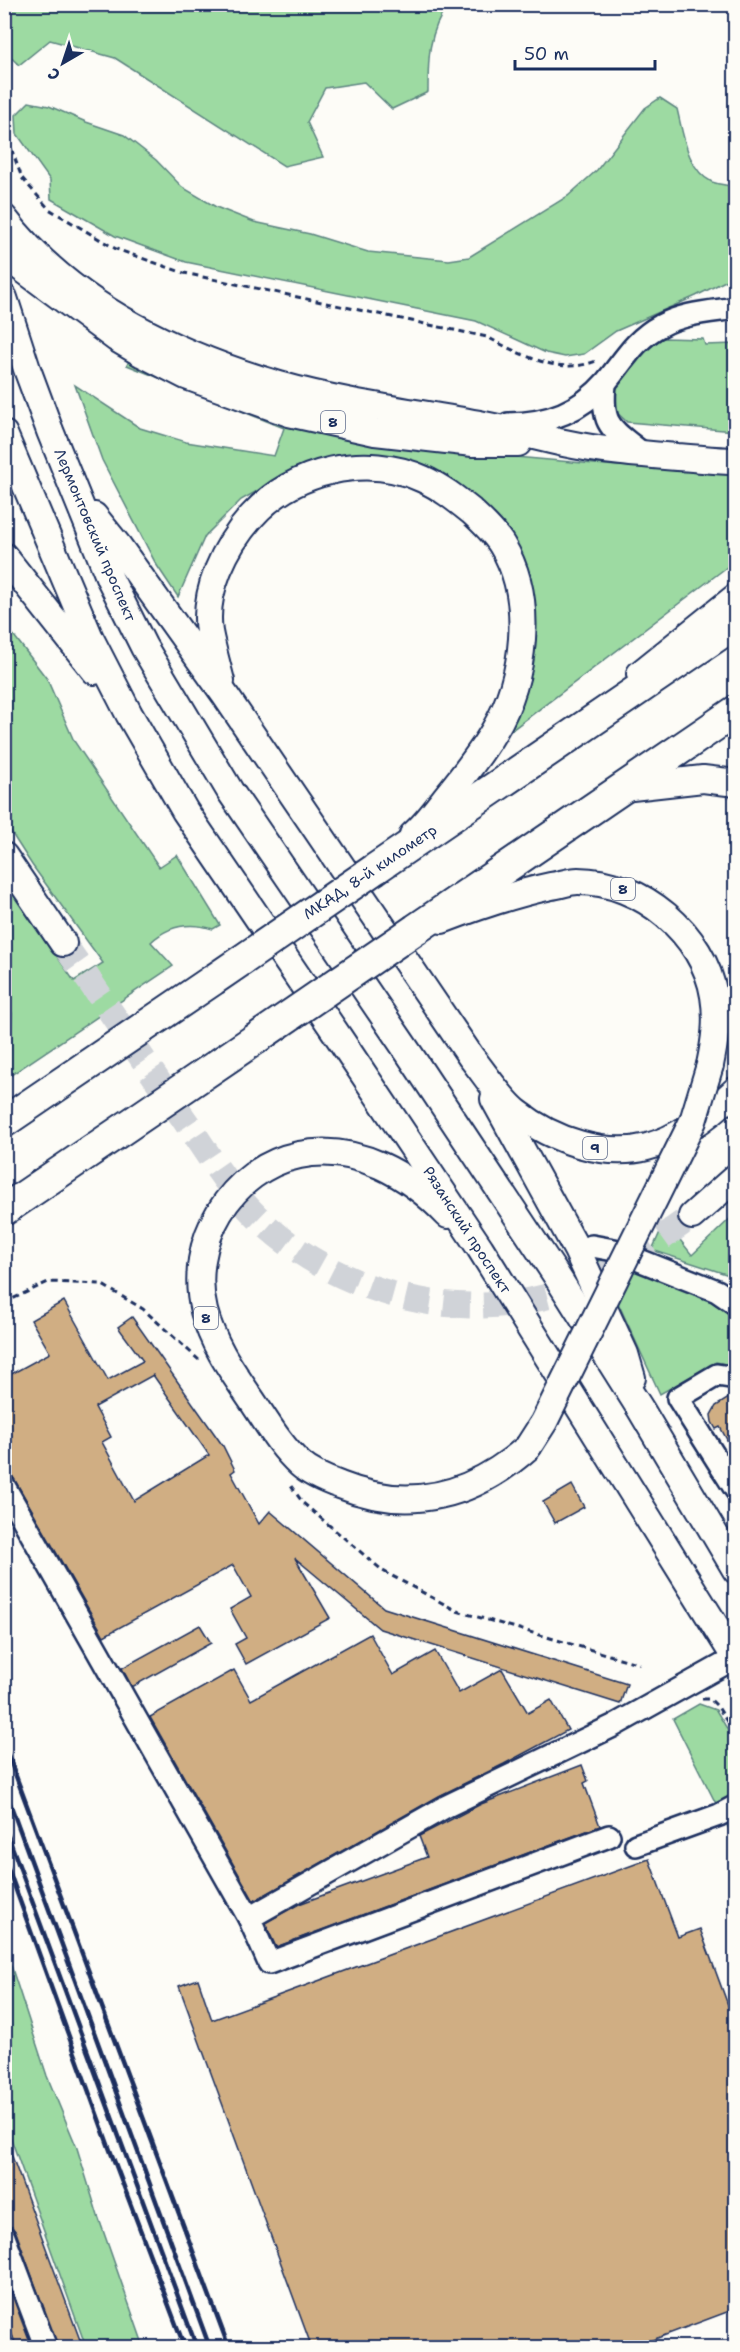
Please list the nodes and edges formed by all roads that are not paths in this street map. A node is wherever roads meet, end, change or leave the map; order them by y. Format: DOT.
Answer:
graph roads {
  1 [pos="4,218"];
  2 [pos="4,255"];
  3 [pos="4,298"];
  4 [pos="735,308"];
  5 [pos="605,384"];
  6 [pos="486,425"];
  7 [pos="4,434"];
  8 [pos="566,444"];
  9 [pos="643,454"];
  10 [pos="735,461"];
  11 [pos="75,492"];
  12 [pos="4,556"];
  13 [pos="735,597"];
  14 [pos="735,623"];
  15 [pos="225,695"];
  16 [pos="735,711"];
  17 [pos="129,714"];
  18 [pos="519,771"];
  19 [pos="735,783"];
  20 [pos="622,788"];
  21 [pos="4,856"];
  22 [pos="375,869"];
  23 [pos="416,929"];
  24 [pos="63,943"];
  25 [pos="471,1057"];
  26 [pos="735,1090"];
  27 [pos="4,1122"];
  28 [pos="735,1177"];
  29 [pos="4,1210"];
  30 [pos="692,1216"];
  31 [pos="480,1248"];
  32 [pos="576,1250"];
  33 [pos="735,1304"];
  34 [pos="735,1378"];
  35 [pos="641,1410"];
  36 [pos="729,1464"];
  37 [pos="4,1486"];
  38 [pos="735,1490"];
  39 [pos="735,1570"];
  40 [pos="735,1659"];
  41 [pos="735,1806"];
  42 [pos="609,1836"];
  43 [pos="636,1845"];
  44 [pos="249,1918"];
  45 [pos="4,2237"];
  46 [pos="46,2348"];
  1 -- 6 [label="main road"];
  2 -- 8 [label="main road, 8"];
  3 -- 11 [label="main road, Лермонтовский проспект"];
  4 -- 5 [label="lane"];
  5 -- 6 [label="lane"];
  5 -- 9 [label="lane"];
  6 -- 8 [label="main road"];
  7 -- 17 [label="main road"];
  8 -- 9 [label="main road, 8"];
  9 -- 10 [label="main road, 8"];
  11 -- 15 [label="main road"];
  11 -- 35 [label="main road, Лермонтовский проспект"];
  12 -- 17 [label="main road"];
  13 -- 18 [label="main road"];
  14 -- 18 [label="highway, МКАД, 8-й километр"];
  15 -- 22 [label="main road"];
  15 -- 25 [label="main road"];
  16 -- 20 [label="highway"];
  17 -- 31 [label="main road, Рязанский проспект"];
  18 -- 22 [label="highway, МКАД, 8-й километр"];
  19 -- 20 [label="main road"];
  20 -- 23 [label="highway"];
  21 -- 24 [label="main road"];
  22 -- 27 [label="highway, МКАД, 8-й километр, bridge"];
  23 -- 29 [label="highway, bridge"];
  23 -- 31 [label="main road, 8, bridge"];
  25 -- 26 [label="main road, 9"];
  25 -- 32 [label="main road"];
  28 -- 30 [label="main road"];
  31 -- 40 [label="main road, Рязанский проспект"];
  32 -- 33 [label="lane"];
  32 -- 35 [label="main road"];
  34 -- 36 [label="lane"];
  35 -- 39 [label="main road"];
  36 -- 38 [label="lane"];
  37 -- 44 [label="lane"];
  40 -- 44 [label="lane"];
  41 -- 43 [label="lane"];
  42 -- 44 [label="lane"];
  45 -- 46 [label="lane"];
}
